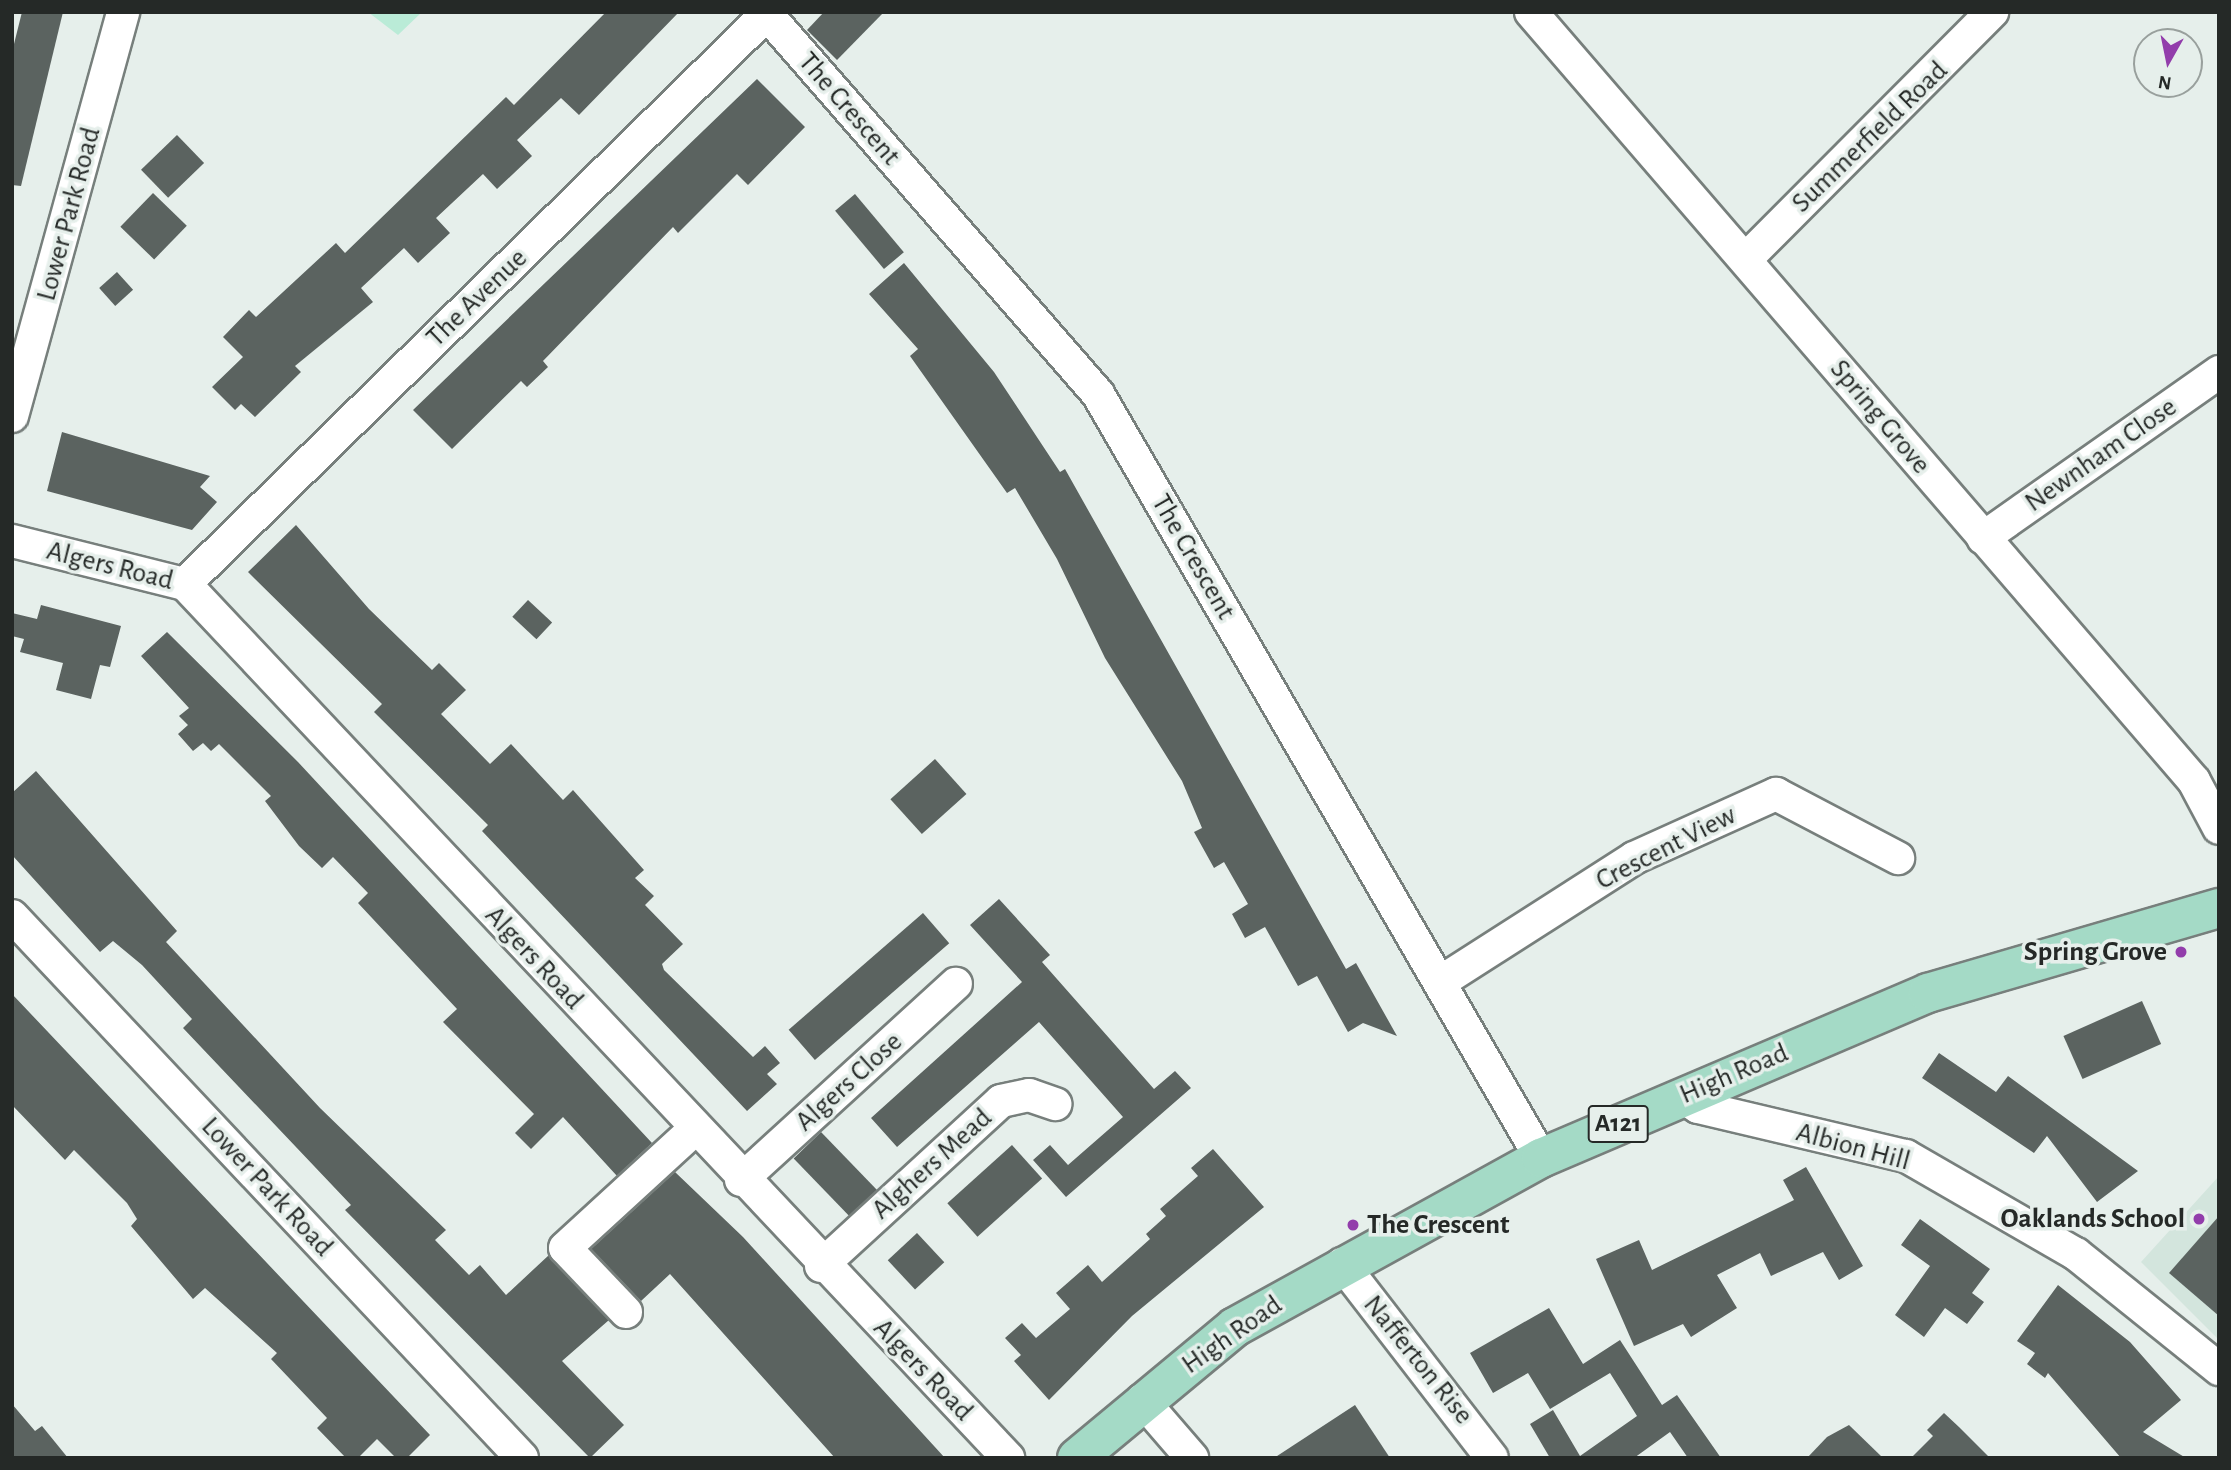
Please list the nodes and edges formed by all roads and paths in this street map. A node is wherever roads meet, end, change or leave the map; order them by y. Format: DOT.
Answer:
graph roads {
  1 [pos="123,12"];
  2 [pos="1531,12"];
  3 [pos="1992,12"];
  4 [pos="767,13"];
  5 [pos="1746,259"];
  6 [pos="2219,372"];
  7 [pos="12,416"];
  8 [pos="1983,538"];
  9 [pos="12,541"];
  10 [pos="185,584"];
  11 [pos="2219,828"];
  12 [pos="1898,858"];
  13 [pos="2219,908"];
  14 [pos="12,916"];
  15 [pos="1442,981"];
  16 [pos="956,984"];
  17 [pos="1681,1096"];
  18 [pos="1055,1104"];
  19 [pos="694,1130"];
  20 [pos="1541,1158"];
  21 [pos="741,1180"];
  22 [pos="1342,1264"];
  23 [pos="821,1266"];
  24 [pos="626,1312"];
  25 [pos="2219,1369"];
  26 [pos="1142,1400"];
  27 [pos="522,1458"];
  28 [pos="1008,1458"];
  29 [pos="1077,1458"];
  30 [pos="1192,1458"];
  31 [pos="1492,1458"];
  1 -- 7 [label="street, Lower Park Road"];
  2 -- 5 [label="street, Spring Grove"];
  3 -- 5 [label="street, Summerfield Road"];
  4 -- 10 [label="street, The Avenue"];
  4 -- 15 [label="street, The Crescent"];
  5 -- 8 [label="street, Spring Grove"];
  6 -- 8 [label="street, Newnham Close"];
  8 -- 11 [label="street, Spring Grove"];
  9 -- 10 [label="street, Algers Road"];
  10 -- 19 [label="street, Algers Road"];
  12 -- 15 [label="street, Crescent View"];
  13 -- 17 [label="main road, High Road / A121"];
  14 -- 27 [label="street, Lower Park Road"];
  15 -- 20 [label="street, The Crescent"];
  16 -- 21 [label="street, Algers Close"];
  17 -- 20 [label="main road, High Road / A121"];
  17 -- 25 [label="street, Albion Hill"];
  18 -- 23 [label="street, Alghers Mead"];
  19 -- 21 [label="street, Algers Road"];
  19 -- 24 [label="street"];
  20 -- 22 [label="main road, High Road / A121"];
  21 -- 23 [label="street, Algers Road"];
  22 -- 26 [label="main road, High Road / A121"];
  22 -- 31 [label="street, Nafferton Rise"];
  23 -- 28 [label="street, Algers Road"];
  26 -- 29 [label="main road, High Road / A121"];
  26 -- 30 [label="street"];
}
